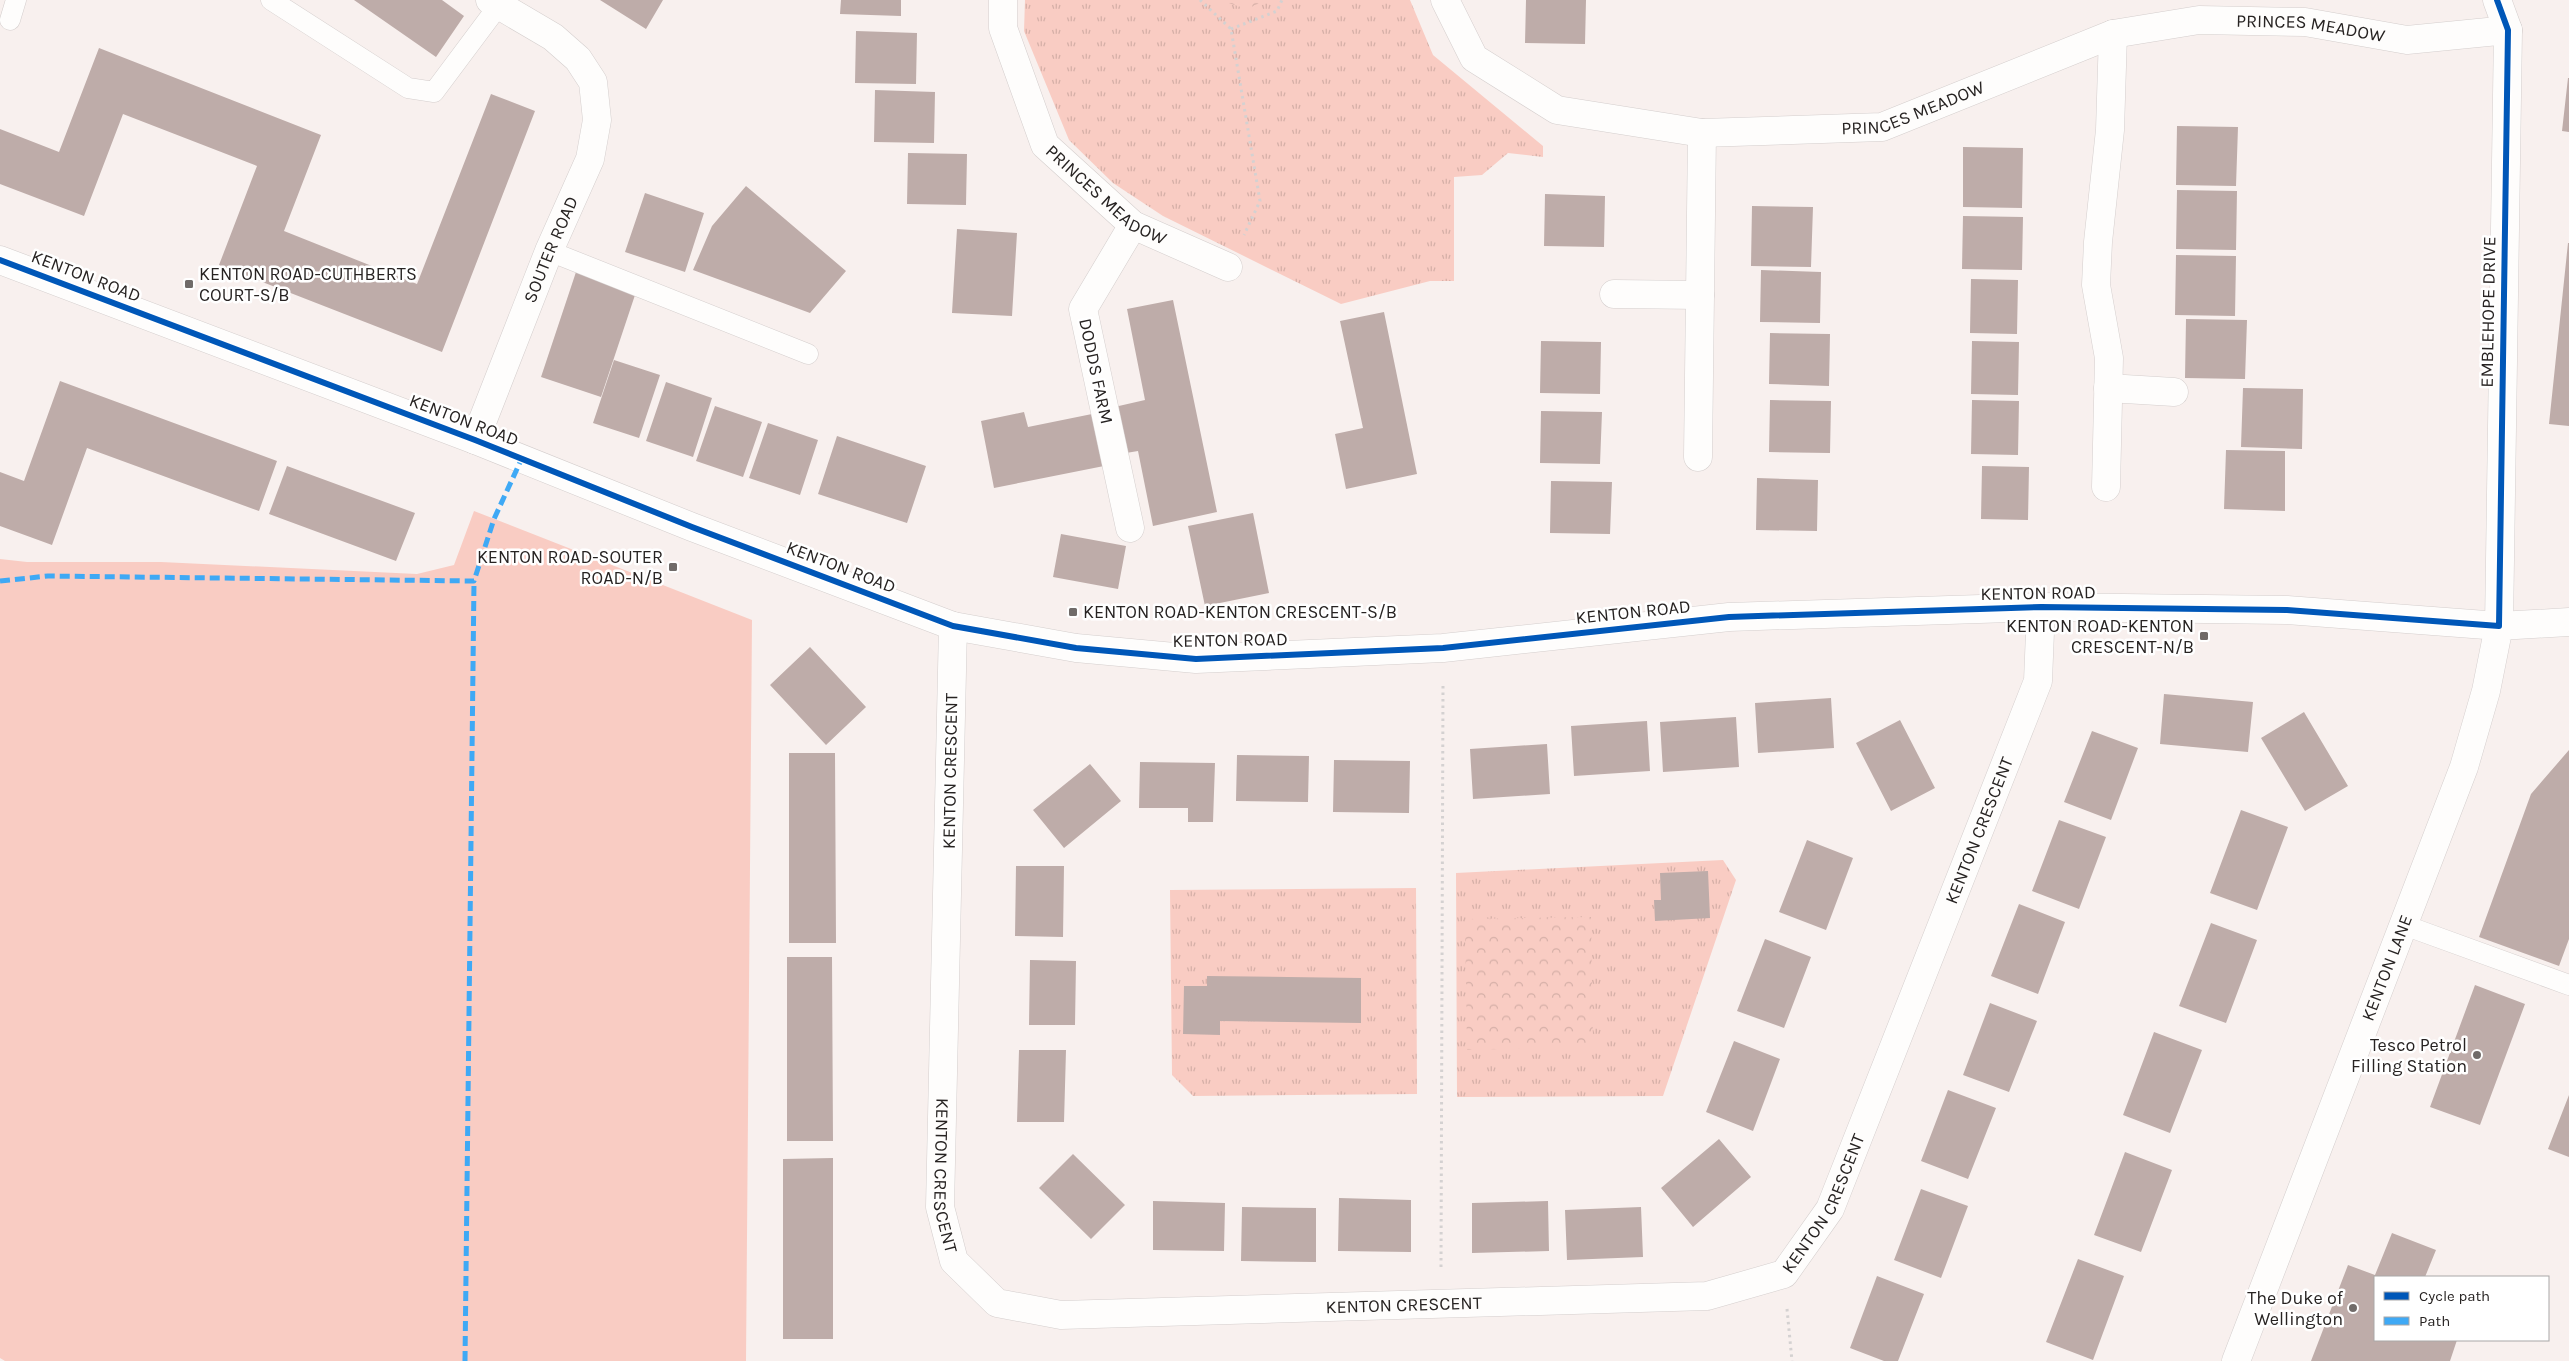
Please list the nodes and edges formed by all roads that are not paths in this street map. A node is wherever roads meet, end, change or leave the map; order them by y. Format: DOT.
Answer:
graph roads {
  1 [pos="16,0"];
  2 [pos="271,0"];
  3 [pos="1003,0"];
  4 [pos="1446,0"];
  5 [pos="2497,0"];
  6 [pos="495,3"];
  7 [pos="10,20"];
  8 [pos="2508,30"];
  9 [pos="2113,34"];
  10 [pos="1702,133"];
  11 [pos="1133,225"];
  12 [pos="549,251"];
  13 [pos="0,260"];
  14 [pos="1228,267"];
  15 [pos="1614,294"];
  16 [pos="1700,295"];
  17 [pos="808,354"];
  18 [pos="2108,388"];
  19 [pos="2174,392"];
  20 [pos="475,440"];
  21 [pos="1698,457"];
  22 [pos="2106,487"];
  23 [pos="1130,528"];
  24 [pos="2041,607"];
  25 [pos="2569,622"];
  26 [pos="953,626"];
  27 [pos="2499,626"];
  28 [pos="2404,925"];
  29 [pos="2569,985"];
  30 [pos="2236,1361"];
  1 -- 7 [label="lane"];
  2 -- 6 [label="lane"];
  3 -- 11 [label="street, PRINCES MEADOW"];
  4 -- 10 [label="street, PRINCES MEADOW"];
  5 -- 8 [label="street, EMBLEHOPE DRIVE"];
  6 -- 12 [label="street, SOUTER ROAD"];
  8 -- 9 [label="street, PRINCES MEADOW"];
  8 -- 27 [label="street, EMBLEHOPE DRIVE"];
  9 -- 10 [label="street, PRINCES MEADOW"];
  9 -- 18 [label="street"];
  10 -- 16 [label="street"];
  11 -- 14 [label="street, PRINCES MEADOW"];
  11 -- 23 [label="street, DODDS FARM"];
  12 -- 17 [label="lane"];
  12 -- 20 [label="street, SOUTER ROAD"];
  13 -- 20 [label="street, KENTON ROAD"];
  15 -- 16 [label="street"];
  16 -- 21 [label="street"];
  18 -- 19 [label="street"];
  18 -- 22 [label="street"];
  20 -- 26 [label="street, KENTON ROAD"];
  24 -- 26 [label="street, KENTON ROAD"];
  24 -- 26 [label="street, KENTON CRESCENT"];
  24 -- 27 [label="street, KENTON ROAD"];
  25 -- 27 [label="street, KENTON ROAD"];
  27 -- 28 [label="street, KENTON LANE"];
  28 -- 29 [label="lane"];
  28 -- 30 [label="street, KENTON LANE"];
}
